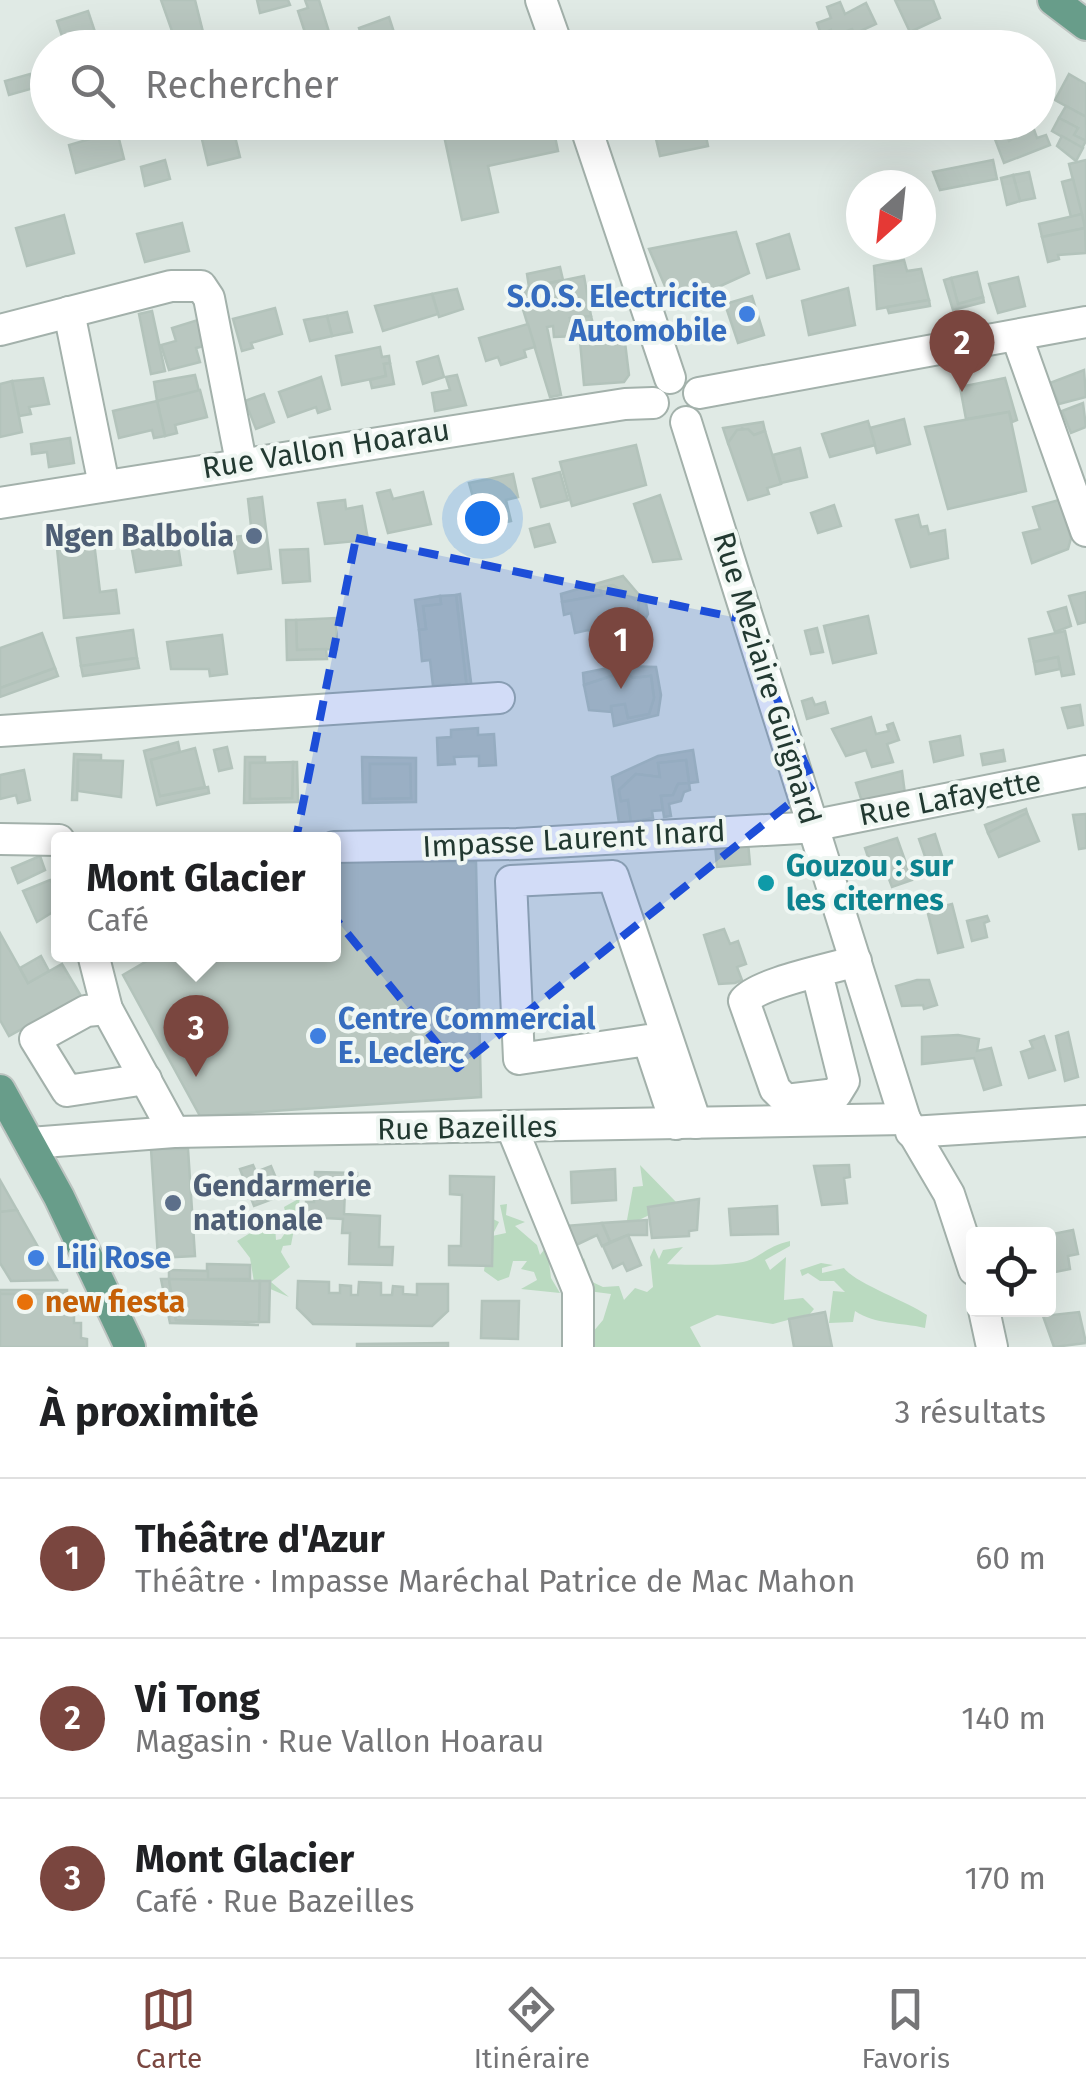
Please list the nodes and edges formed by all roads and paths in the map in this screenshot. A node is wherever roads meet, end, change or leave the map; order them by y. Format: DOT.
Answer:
graph roads {
  1 [pos="541,0"];
  2 [pos="1054,0"];
  3 [pos="1086,26"];
  4 [pos="552,30"];
  5 [pos="589,140"];
  6 [pos="69,312"];
  7 [pos="1086,322"];
  8 [pos="0,330"];
  9 [pos="1017,337"];
  10 [pos="662,391"];
  11 [pos="699,394"];
  12 [pos="686,422"];
  13 [pos="242,462"];
  14 [pos="1078,483"];
  15 [pos="104,485"];
  16 [pos="0,503"];
  17 [pos="1086,531"];
  18 [pos="499,698"];
  19 [pos="0,731"];
  20 [pos="1086,771"];
  21 [pos="814,826"];
  22 [pos="0,839"];
  23 [pos="51,840"];
  24 [pos="341,847"];
  25 [pos="95,962"];
  26 [pos="856,962"];
  27 [pos="817,973"];
  28 [pos="107,1010"];
  29 [pos="146,1079"];
  30 [pos="0,1090"];
  31 [pos="1086,1121"];
  32 [pos="686,1123"];
  33 [pos="908,1126"];
  34 [pos="512,1128"];
  35 [pos="174,1132"];
  36 [pos="30,1143"];
  37 [pos="966,1245"];
  38 [pos="986,1317"];
  39 [pos="130,1347"];
  40 [pos="578,1347"];
  41 [pos="992,1347"];
  1 -- 4 [label="street"];
  2 -- 3 [label="main road"];
  5 -- 10 [label="street"];
  6 -- 8 [label="street"];
  6 -- 13 [label="street"];
  6 -- 15 [label="street"];
  7 -- 9 [label="street"];
  9 -- 11 [label="street"];
  9 -- 14 [label="street"];
  10 -- 11 [label="street"];
  10 -- 12 [label="street"];
  10 -- 13 [label="street, Rue Vallon Hoarau"];
  11 -- 12 [label="street"];
  12 -- 21 [label="street, Rue Meziaire Guignard"];
  13 -- 15 [label="street, Rue Vallon Hoarau"];
  14 -- 17 [label="street"];
  15 -- 16 [label="street, Rue Vallon Hoarau"];
  18 -- 19 [label="street"];
  20 -- 21 [label="street, Rue Lafayette"];
  21 -- 24 [label="street, Impasse Laurent Inard"];
  21 -- 26 [label="street, Rue Meziaire Guignard"];
  22 -- 23 [label="street"];
  25 -- 28 [label="street"];
  26 -- 27 [label="street"];
  26 -- 33 [label="street, Rue Meziaire Guignard"];
  28 -- 29 [label="street"];
  28 -- 29 [label="street"];
  29 -- 35 [label="street"];
  30 -- 36 [label="main road"];
  31 -- 33 [label="street, Rue Bazeilles"];
  32 -- 32 [label="street"];
  32 -- 33 [label="street, Rue Bazeilles"];
  32 -- 34 [label="street, Rue Bazeilles"];
  33 -- 37 [label="street, Rue Meziaire Guignard"];
  34 -- 35 [label="street, Rue Bazeilles"];
  34 -- 40 [label="street"];
  35 -- 36 [label="street, Rue Bazeilles"];
  36 -- 39 [label="main road"];
  38 -- 41 [label="street"];
}
